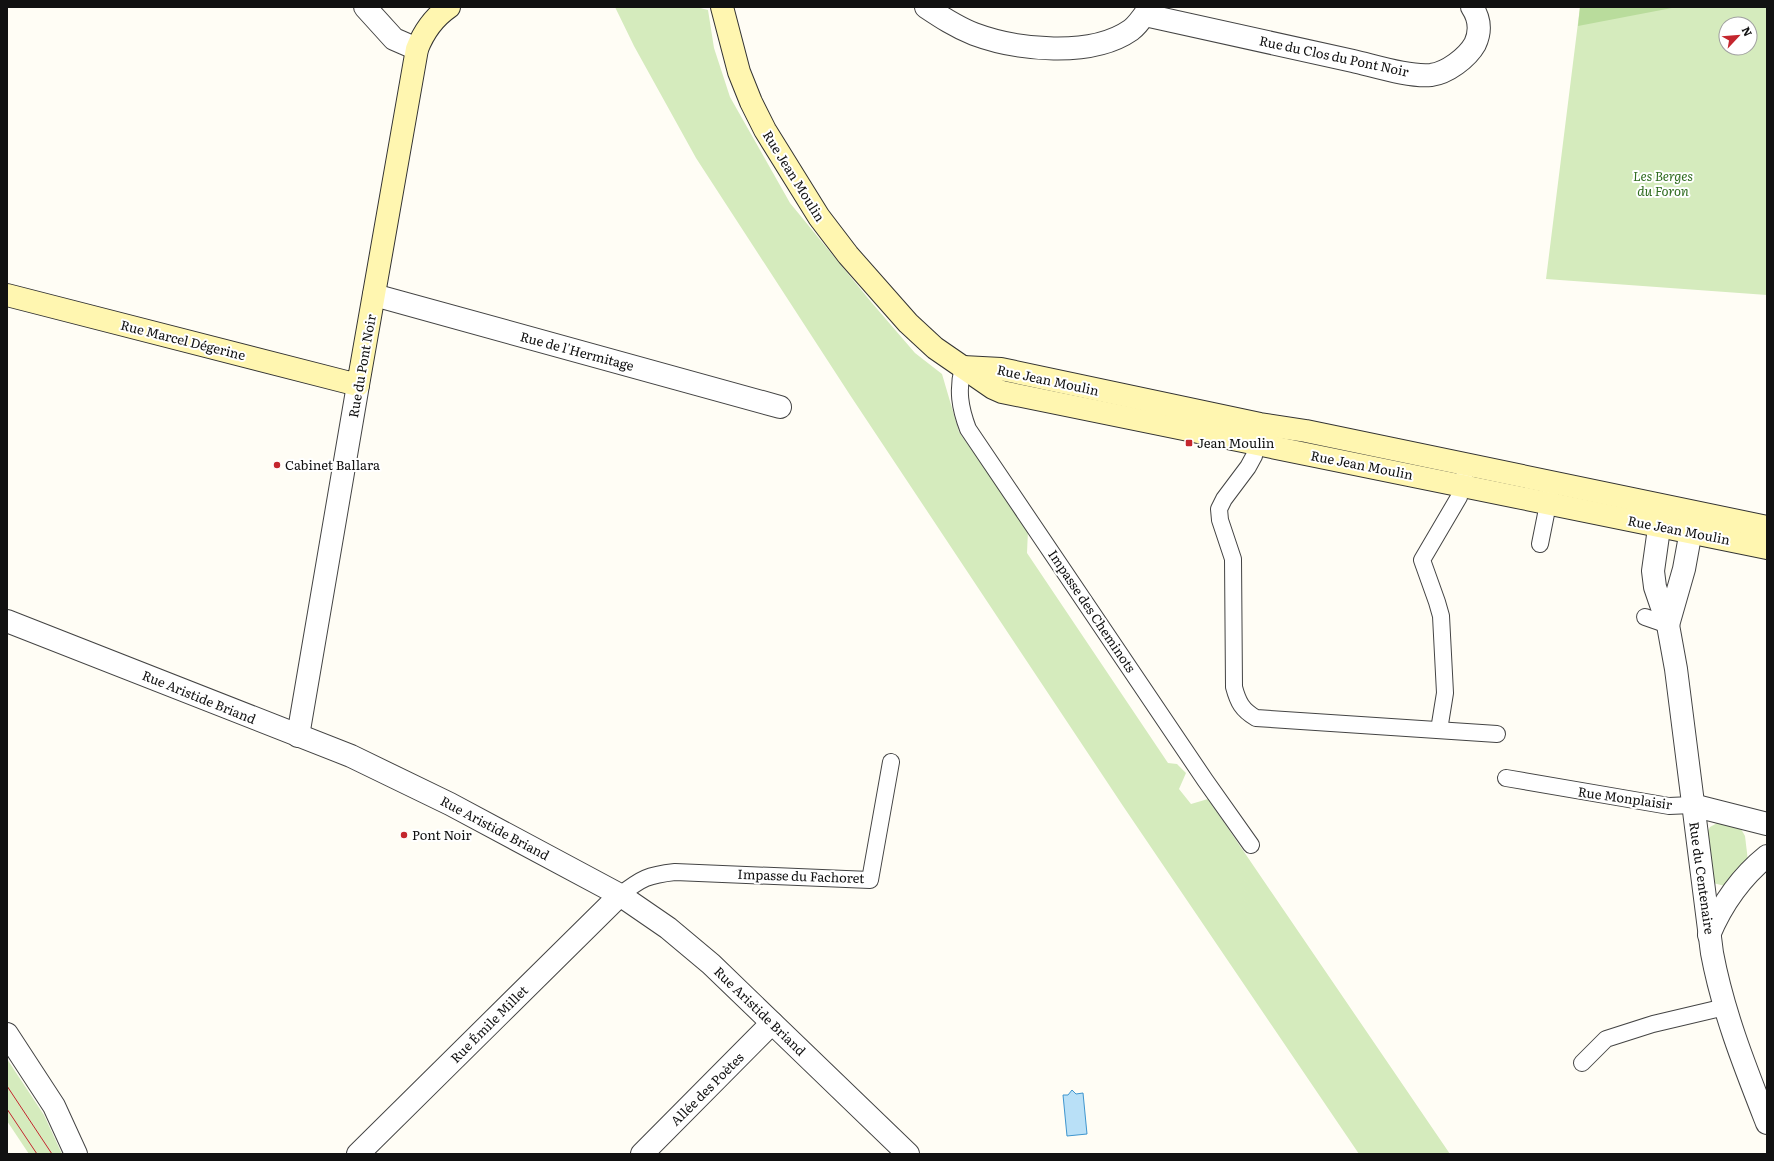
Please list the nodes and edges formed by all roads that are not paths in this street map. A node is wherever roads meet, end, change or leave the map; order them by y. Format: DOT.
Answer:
graph roads {
  1 [pos="365,7"];
  2 [pos="449,7"];
  3 [pos="722,7"];
  4 [pos="926,7"];
  5 [pos="1472,7"];
  6 [pos="1148,11"];
  7 [pos="417,49"];
  8 [pos="7,295"];
  9 [pos="374,295"];
  10 [pos="962,367"];
  11 [pos="358,385"];
  12 [pos="780,407"];
  13 [pos="1306,431"];
  14 [pos="1257,434"];
  15 [pos="1315,460"];
  16 [pos="1464,475"];
  17 [pos="1553,482"];
  18 [pos="1548,503"];
  19 [pos="1662,505"];
  20 [pos="1695,511"];
  21 [pos="1659,526"];
  22 [pos="1767,527"];
  23 [pos="1691,532"];
  24 [pos="1540,544"];
  25 [pos="1767,548"];
  26 [pos="1645,617"];
  27 [pos="7,622"];
  28 [pos="1668,625"];
  29 [pos="1439,730"];
  30 [pos="1497,734"];
  31 [pos="298,736"];
  32 [pos="891,762"];
  33 [pos="1506,778"];
  34 [pos="1692,805"];
  35 [pos="1767,824"];
  36 [pos="1251,845"];
  37 [pos="1767,856"];
  38 [pos="620,895"];
  39 [pos="1710,935"];
  40 [pos="1725,1007"];
  41 [pos="772,1024"];
  42 [pos="7,1034"];
  43 [pos="1582,1063"];
  44 [pos="1767,1123"];
  45 [pos="76,1154"];
  46 [pos="358,1154"];
  47 [pos="642,1154"];
  48 [pos="908,1154"];
  1 -- 7 [label="street"];
  2 -- 7 [label="street, Rue du Pont Noir"];
  3 -- 10 [label="street, Rue Jean Moulin"];
  4 -- 6 [label="street, Rue du Clos du Pont Noir"];
  5 -- 6 [label="street, Rue du Clos du Pont Noir"];
  7 -- 9 [label="street, Rue du Pont Noir"];
  8 -- 11 [label="street, Rue Marcel Dégerine"];
  9 -- 11 [label="street, Rue du Pont Noir"];
  9 -- 12 [label="street, Rue de l'Hermitage"];
  10 -- 14 [label="street, Rue Jean Moulin"];
  10 -- 36 [label="lane, Impasse des Cheminots"];
  11 -- 31 [label="street, Rue du Pont Noir"];
  13 -- 14 [label="street, Rue Jean Moulin"];
  13 -- 15 [label="lane"];
  13 -- 16 [label="street, Rue Jean Moulin"];
  14 -- 15 [label="street, Rue Jean Moulin"];
  14 -- 29 [label="lane"];
  15 -- 16 [label="street, Rue Jean Moulin"];
  16 -- 17 [label="street, Rue Jean Moulin"];
  16 -- 18 [label="street, Rue Jean Moulin"];
  16 -- 29 [label="lane"];
  17 -- 18 [label="lane"];
  17 -- 19 [label="street, Rue Jean Moulin"];
  18 -- 21 [label="street, Rue Jean Moulin"];
  18 -- 24 [label="lane"];
  19 -- 20 [label="street, Rue Jean Moulin"];
  19 -- 21 [label="street, Rue du Centenaire"];
  20 -- 22 [label="street, Rue Jean Moulin"];
  20 -- 23 [label="street, Rue du Centenaire"];
  21 -- 23 [label="street, Rue Jean Moulin"];
  21 -- 28 [label="street, Rue du Centenaire"];
  23 -- 25 [label="street, Rue Jean Moulin"];
  23 -- 28 [label="street, Rue du Centenaire"];
  26 -- 28 [label="lane"];
  27 -- 31 [label="street, Rue Aristide Briand"];
  28 -- 34 [label="street, Rue du Centenaire"];
  29 -- 30 [label="lane"];
  31 -- 38 [label="street, Rue Aristide Briand"];
  32 -- 38 [label="lane, Impasse du Fachoret"];
  33 -- 34 [label="lane, Rue Monplaisir"];
  34 -- 35 [label="street, Rue Monplaisir"];
  34 -- 39 [label="street, Rue du Centenaire"];
  37 -- 39 [label="street"];
  38 -- 41 [label="street, Rue Aristide Briand"];
  38 -- 46 [label="street, Rue Émile Millet"];
  39 -- 40 [label="street, Rue du Centenaire"];
  40 -- 43 [label="lane"];
  40 -- 44 [label="street, Rue du Centenaire"];
  41 -- 47 [label="street, Allée des Poètes"];
  41 -- 48 [label="street, Rue Aristide Briand"];
  42 -- 45 [label="street"];
}
